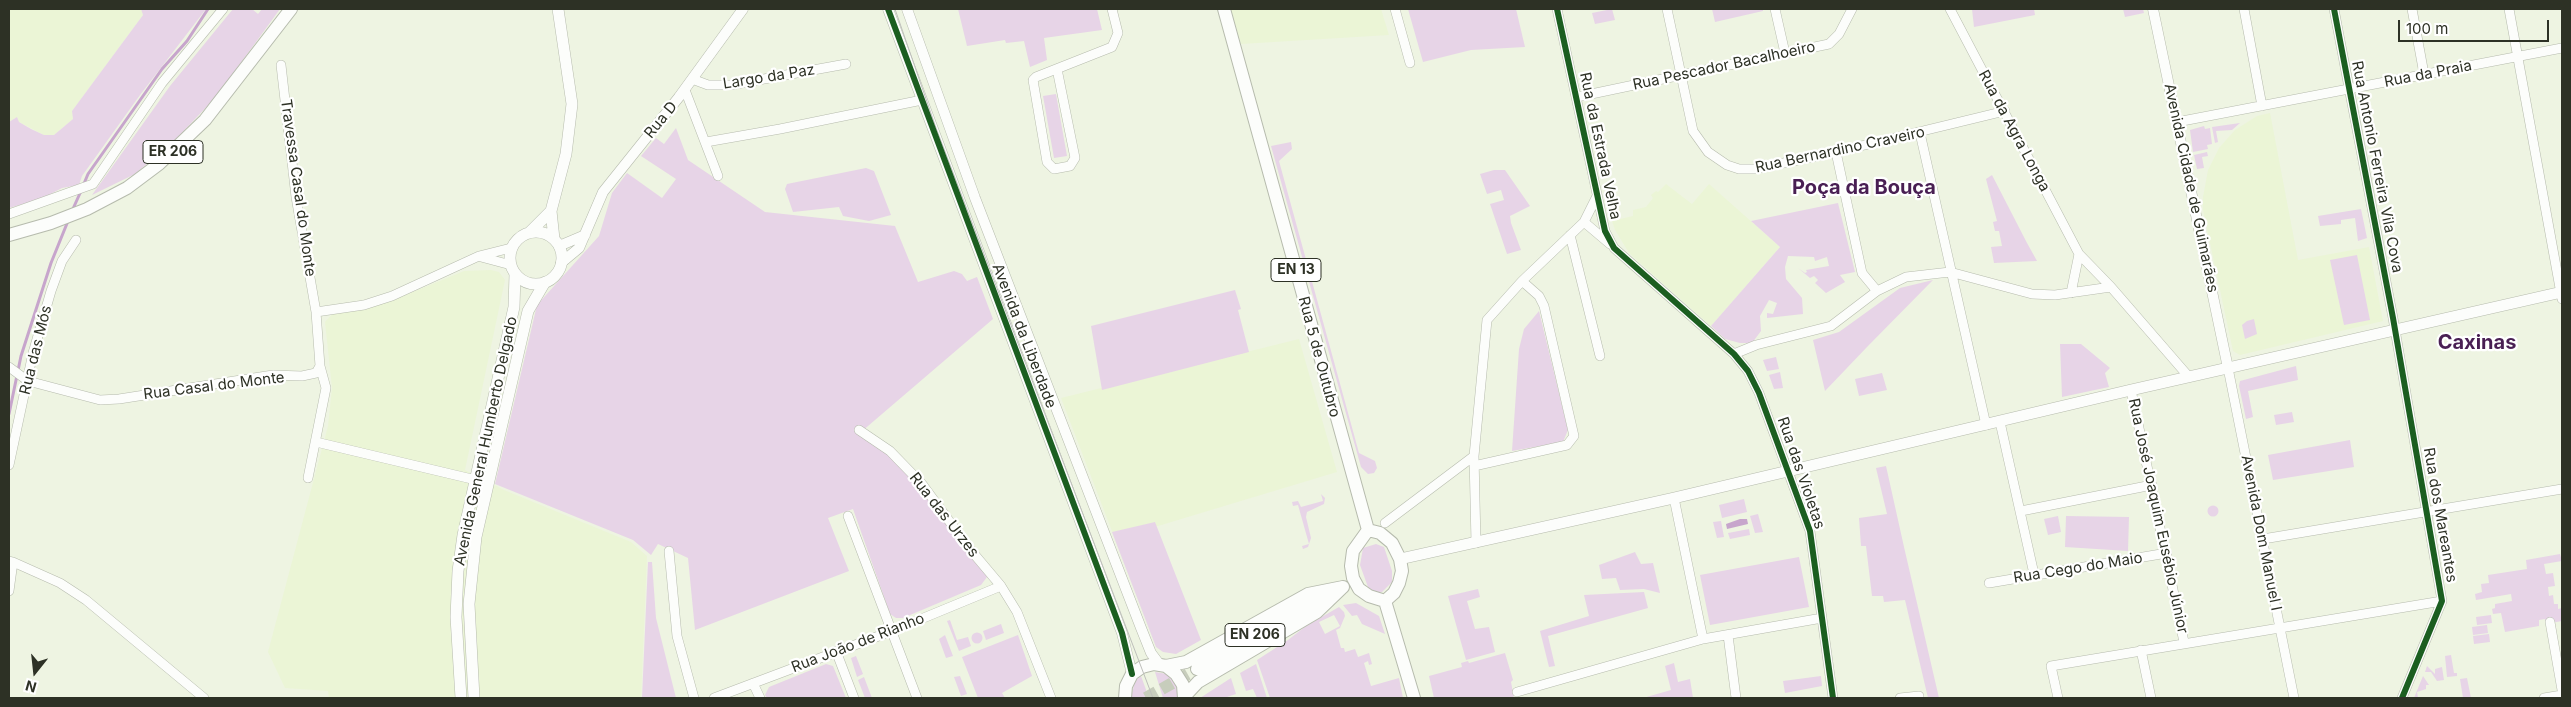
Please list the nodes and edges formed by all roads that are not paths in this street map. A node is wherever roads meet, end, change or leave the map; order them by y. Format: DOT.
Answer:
graph roads {
  1 [pos="223,9"];
  2 [pos="291,9"];
  3 [pos="558,9"];
  4 [pos="743,9"];
  5 [pos="888,9"];
  6 [pos="907,9"];
  7 [pos="1112,9"];
  8 [pos="1224,9"];
  9 [pos="1395,9"];
  10 [pos="1557,9"];
  11 [pos="1667,9"];
  12 [pos="1775,9"];
  13 [pos="1852,9"];
  14 [pos="1950,9"];
  15 [pos="2153,9"];
  16 [pos="2244,9"];
  17 [pos="2334,9"];
  18 [pos="2412,9"];
  19 [pos="2510,9"];
  20 [pos="2562,48"];
  21 [pos="1785,53"];
  22 [pos="2518,57"];
  23 [pos="1410,63"];
  24 [pos="846,64"];
  25 [pos="281,65"];
  26 [pos="1058,69"];
  27 [pos="2424,74"];
  28 [pos="1680,76"];
  29 [pos="692,80"];
  30 [pos="2349,89"];
  31 [pos="685,90"];
  32 [pos="1577,97"];
  33 [pos="922,100"];
  34 [pos="2262,106"];
  35 [pos="2004,111"];
  36 [pos="2177,122"];
  37 [pos="1920,133"];
  38 [pos="706,142"];
  39 [pos="1836,152"];
  40 [pos="718,176"];
  41 [pos="1597,196"];
  42 [pos="551,210"];
  43 [pos="9,214"];
  44 [pos="1584,222"];
  45 [pos="530,232"];
  46 [pos="9,235"];
  47 [pos="585,235"];
  48 [pos="1570,235"];
  49 [pos="76,240"];
  50 [pos="556,243"];
  51 [pos="511,248"];
  52 [pos="1614,248"];
  53 [pos="2079,254"];
  54 [pos="479,256"];
  55 [pos="561,263"];
  56 [pos="513,269"];
  57 [pos="1950,272"];
  58 [pos="544,282"];
  59 [pos="1522,282"];
  60 [pos="2111,287"];
  61 [pos="1877,291"];
  62 [pos="2071,293"];
  63 [pos="2562,294"];
  64 [pos="316,312"];
  65 [pos="2395,331"];
  66 [pos="1734,354"];
  67 [pos="1600,356"];
  68 [pos="320,366"];
  69 [pos="9,367"];
  70 [pos="2228,368"];
  71 [pos="2189,377"];
  72 [pos="28,381"];
  73 [pos="2131,390"];
  74 [pos="2000,422"];
  75 [pos="1986,425"];
  76 [pos="859,430"];
  77 [pos="316,442"];
  78 [pos="10,449"];
  79 [pos="1474,461"];
  80 [pos="9,465"];
  81 [pos="1789,471"];
  82 [pos="308,478"];
  83 [pos="476,480"];
  84 [pos="2152,485"];
  85 [pos="2562,489"];
  86 [pos="1674,498"];
  87 [pos="2021,511"];
  88 [pos="2427,511"];
  89 [pos="848,516"];
  90 [pos="1385,523"];
  91 [pos="1368,530"];
  92 [pos="2263,539"];
  93 [pos="1476,543"];
  94 [pos="669,551"];
  95 [pos="2167,553"];
  96 [pos="1400,559"];
  97 [pos="11,561"];
  98 [pos="2034,574"];
  99 [pos="1354,578"];
  100 [pos="1988,582"];
  101 [pos="1001,586"];
  102 [pos="1342,587"];
  103 [pos="9,591"];
  104 [pos="1385,601"];
  105 [pos="2442,601"];
  106 [pos="1822,618"];
  107 [pos="2550,622"];
  108 [pos="2280,626"];
  109 [pos="892,631"];
  110 [pos="1728,635"];
  111 [pos="1702,639"];
  112 [pos="2184,642"];
  113 [pos="2141,650"];
  114 [pos="836,652"];
  115 [pos="1163,665"];
  116 [pos="1197,669"];
  117 [pos="1132,674"];
  118 [pos="753,683"];
  119 [pos="1516,692"];
  120 [pos="2561,695"];
  121 [pos="1124,696"];
  122 [pos="204,698"];
  123 [pos="461,698"];
  124 [pos="474,698"];
  125 [pos="694,698"];
  126 [pos="714,698"];
  127 [pos="760,698"];
  128 [pos="854,698"];
  129 [pos="917,698"];
  130 [pos="1052,698"];
  131 [pos="1184,698"];
  132 [pos="1414,698"];
  133 [pos="1736,698"];
  134 [pos="1833,698"];
  135 [pos="1900,698"];
  136 [pos="1919,698"];
  137 [pos="2058,698"];
  138 [pos="2151,698"];
  139 [pos="2294,698"];
  140 [pos="2402,698"];
  141 [pos="2544,698"];
  1 -- 43 [label="street"];
  2 -- 46 [label="main road, ER 206"];
  3 -- 42 [label="main road"];
  4 -- 29 [label="street, Rua D"];
  5 -- 33 [label="street, Avenida da Liberdade"];
  6 -- 115 [label="street, Avenida da Liberdade"];
  7 -- 26 [label="street"];
  8 -- 91 [label="main road, Rua 5 de Outubro / EN 13"];
  9 -- 23 [label="street"];
  10 -- 32 [label="street, Rua da Estrada Velha"];
  11 -- 28 [label="street, Rua Bernardino Craveiro"];
  12 -- 21 [label="street"];
  13 -- 21 [label="street, Rua Pescador Bacalhoeiro"];
  14 -- 35 [label="street, Rua da Agra Longa"];
  15 -- 36 [label="street, Avenida Cidade de Guimarães"];
  16 -- 34 [label="street"];
  17 -- 30 [label="street, Rua Antonio Ferreira Vila Cova"];
  18 -- 27 [label="street"];
  19 -- 22 [label="street"];
  20 -- 22 [label="street, Rua da Praia"];
  21 -- 28 [label="street, Rua Pescador Bacalhoeiro"];
  22 -- 27 [label="street, Rua da Praia"];
  22 -- 63 [label="street"];
  24 -- 29 [label="street, Largo da Paz"];
  25 -- 64 [label="street, Travessa Casal do Monte"];
  26 -- 26 [label="street"];
  27 -- 30 [label="street, Rua da Praia"];
  28 -- 32 [label="street, Rua Pescador Bacalhoeiro"];
  28 -- 39 [label="street, Rua Bernardino Craveiro"];
  29 -- 31 [label="street, Rua D"];
  30 -- 34 [label="street, Rua da Praia"];
  30 -- 65 [label="street, Rua Antonio Ferreira Vila Cova"];
  31 -- 38 [label="street"];
  31 -- 47 [label="street, Rua D"];
  32 -- 41 [label="street, Rua da Estrada Velha"];
  33 -- 38 [label="street"];
  33 -- 117 [label="street, Avenida da Liberdade"];
  34 -- 36 [label="street, Rua da Praia"];
  35 -- 37 [label="street, Rua Bernardino Craveiro"];
  35 -- 53 [label="street, Rua da Agra Longa"];
  36 -- 70 [label="street, Avenida Cidade de Guimarães"];
  37 -- 39 [label="street, Rua Bernardino Craveiro"];
  37 -- 57 [label="street"];
  38 -- 40 [label="street"];
  39 -- 61 [label="street"];
  41 -- 44 [label="street"];
  41 -- 52 [label="street, Rua da Estrada Velha"];
  42 -- 45 [label="main road"];
  42 -- 50 [label="main road"];
  44 -- 48 [label="street"];
  44 -- 52 [label="street, Rua da Estrada Velha"];
  45 -- 50 [label="main road"];
  45 -- 51 [label="main road"];
  47 -- 50 [label="street"];
  47 -- 55 [label="street, Rua D"];
  48 -- 59 [label="street"];
  48 -- 67 [label="street"];
  49 -- 72 [label="street, Rua das Mós"];
  50 -- 55 [label="main road"];
  51 -- 54 [label="street"];
  51 -- 56 [label="main road, Avenida General Humberto Delgado"];
  52 -- 66 [label="street, Rua da Estrada Velha"];
  53 -- 60 [label="street, Rua da Agra Longa"];
  53 -- 62 [label="street"];
  54 -- 56 [label="street"];
  54 -- 64 [label="street"];
  55 -- 58 [label="main road, Avenida General Humberto Delgado"];
  56 -- 58 [label="main road"];
  56 -- 83 [label="main road, Avenida General Humberto Delgado"];
  57 -- 61 [label="street"];
  57 -- 62 [label="street"];
  57 -- 75 [label="street"];
  58 -- 124 [label="main road, Avenida General Humberto Delgado"];
  59 -- 79 [label="street"];
  59 -- 79 [label="street"];
  60 -- 62 [label="street"];
  60 -- 71 [label="street, Rua da Agra Longa"];
  61 -- 66 [label="street"];
  63 -- 65 [label="main road"];
  64 -- 68 [label="street"];
  65 -- 70 [label="main road"];
  65 -- 88 [label="street, Rua dos Mareantes"];
  66 -- 81 [label="street, Rua das Violetas"];
  68 -- 72 [label="street, Rua Casal do Monte"];
  68 -- 77 [label="street"];
  69 -- 72 [label="street"];
  70 -- 71 [label="main road"];
  70 -- 92 [label="street, Avenida Dom Manuel I"];
  71 -- 73 [label="main road"];
  72 -- 78 [label="street, Rua das Mós"];
  73 -- 74 [label="main road"];
  73 -- 84 [label="street, Rua José Joaquim Eusébio Júnior"];
  74 -- 75 [label="main road"];
  74 -- 87 [label="street"];
  75 -- 81 [label="main road"];
  76 -- 101 [label="street, Rua das Urzes"];
  77 -- 82 [label="street"];
  77 -- 83 [label="street"];
  78 -- 80 [label="street, Rua das Mós"];
  79 -- 90 [label="street"];
  79 -- 93 [label="street"];
  81 -- 86 [label="main road"];
  81 -- 106 [label="street, Rua das Violetas"];
  83 -- 123 [label="main road, Avenida General Humberto Delgado"];
  84 -- 87 [label="street"];
  84 -- 95 [label="street, Rua José Joaquim Eusébio Júnior"];
  85 -- 88 [label="street"];
  86 -- 93 [label="main road"];
  86 -- 111 [label="street"];
  87 -- 98 [label="street"];
  88 -- 92 [label="street"];
  88 -- 105 [label="street, Rua dos Mareantes"];
  89 -- 109 [label="street"];
  91 -- 96 [label="main road"];
  91 -- 99 [label="main road"];
  92 -- 108 [label="street, Avenida Dom Manuel I"];
  93 -- 96 [label="main road"];
  94 -- 125 [label="street"];
  95 -- 98 [label="street, Rua Cego do Maio"];
  95 -- 112 [label="street, Rua José Joaquim Eusébio Júnior"];
  96 -- 104 [label="main road"];
  97 -- 103 [label="street"];
  97 -- 122 [label="street"];
  98 -- 100 [label="street, Rua Cego do Maio"];
  99 -- 102 [label="main road, EN 206"];
  99 -- 104 [label="main road"];
  101 -- 109 [label="street, Rua João de Rianho"];
  101 -- 130 [label="street, Rua das Urzes"];
  102 -- 115 [label="main road"];
  102 -- 116 [label="main road, EN 206"];
  102 -- 131 [label="main road"];
  104 -- 132 [label="main road"];
  105 -- 108 [label="street"];
  105 -- 140 [label="street, Rua dos Mareantes"];
  106 -- 110 [label="street"];
  106 -- 134 [label="street, Rua das Violetas"];
  107 -- 120 [label="street"];
  108 -- 112 [label="street"];
  108 -- 139 [label="street, Avenida Dom Manuel I"];
  109 -- 114 [label="street, Rua João de Rianho"];
  109 -- 129 [label="street"];
  110 -- 111 [label="street"];
  110 -- 133 [label="street"];
  111 -- 119 [label="street"];
  112 -- 113 [label="street"];
  113 -- 137 [label="street"];
  113 -- 138 [label="street"];
  114 -- 118 [label="street, Rua João de Rianho"];
  114 -- 128 [label="street"];
  115 -- 117 [label="main road"];
  115 -- 131 [label="main road"];
  117 -- 121 [label="main road"];
  118 -- 126 [label="street, Rua João de Rianho"];
  118 -- 127 [label="street"];
  120 -- 141 [label="street"];
  135 -- 136 [label="street"];
}
